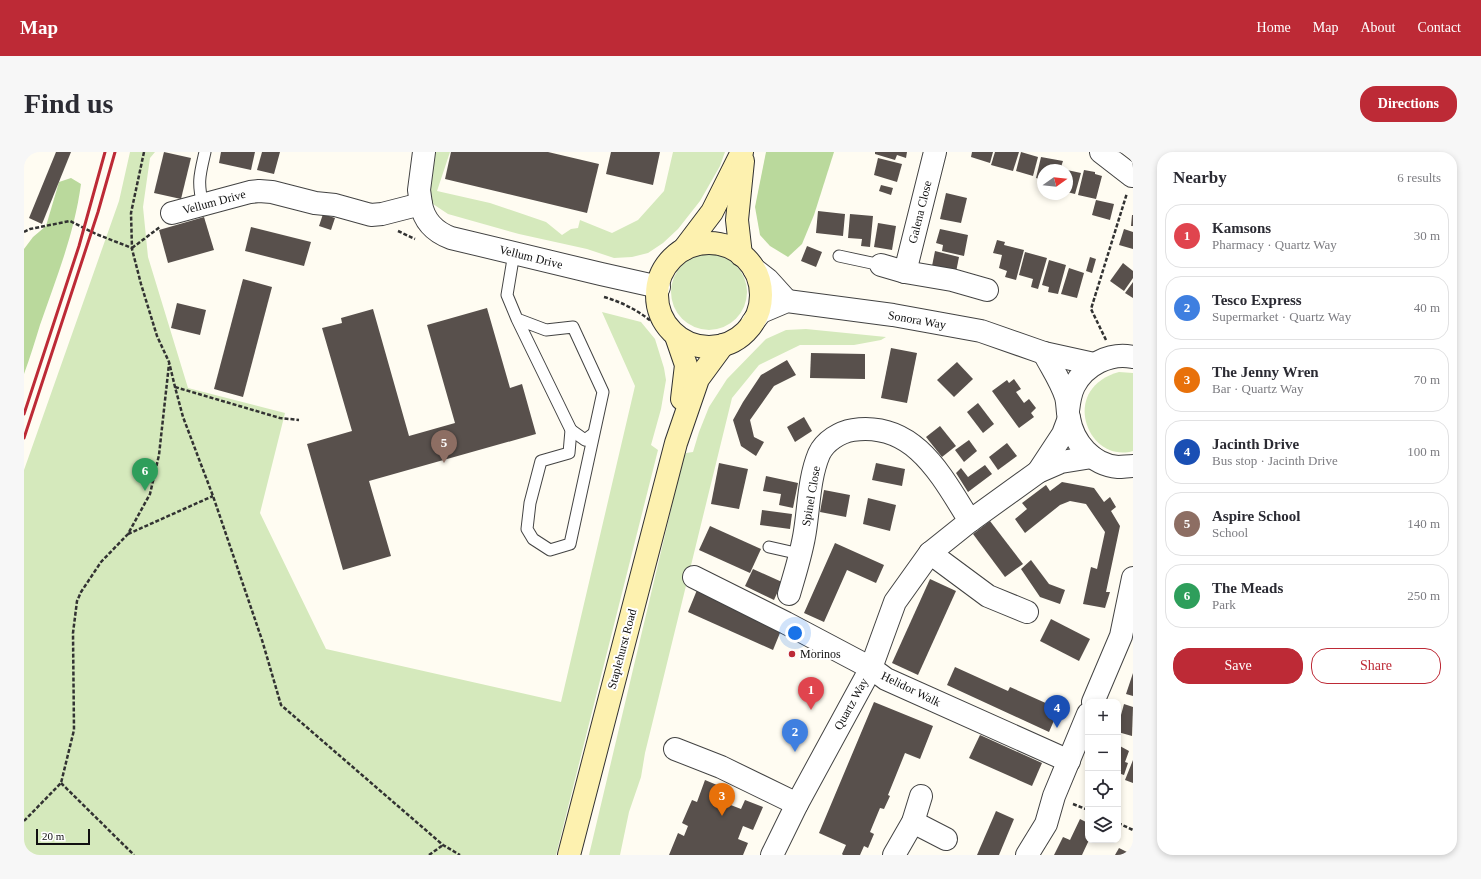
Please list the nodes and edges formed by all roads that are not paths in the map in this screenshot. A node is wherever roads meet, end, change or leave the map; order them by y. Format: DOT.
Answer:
graph roads {
  1 [pos="205,152"];
  2 [pos="424,152"];
  3 [pos="743,152"];
  4 [pos="935,152"];
  5 [pos="1101,152"];
  6 [pos="1132,176"];
  7 [pos="421,204"];
  8 [pos="203,205"];
  9 [pos="168,219"];
  10 [pos="684,249"];
  11 [pos="514,253"];
  12 [pos="839,256"];
  13 [pos="748,262"];
  14 [pos="881,265"];
  15 [pos="905,272"];
  16 [pos="659,287"];
  17 [pos="987,290"];
  18 [pos="787,301"];
  19 [pos="517,319"];
  20 [pos="752,323"];
  21 [pos="668,333"];
  22 [pos="1133,343"];
  23 [pos="723,345"];
  24 [pos="1044,353"];
  25 [pos="1114,359"];
  26 [pos="1068,414"];
  27 [pos="571,430"];
  28 [pos="593,434"];
  29 [pos="676,443"];
  30 [pos="1092,457"];
  31 [pos="1133,466"];
  32 [pos="1038,472"];
  33 [pos="970,521"];
  34 [pos="769,547"];
  35 [pos="930,553"];
  36 [pos="800,554"];
  37 [pos="694,577"];
  38 [pos="1133,578"];
  39 [pos="789,594"];
  40 [pos="1027,612"];
  41 [pos="871,668"];
  42 [pos="1094,699"];
  43 [pos="1085,721"];
  44 [pos="675,749"];
  45 [pos="1069,761"];
  46 [pos="921,796"];
  47 [pos="797,804"];
  48 [pos="913,822"];
  49 [pos="946,839"];
  50 [pos="779,853"];
  51 [pos="569,855"];
  52 [pos="894,855"];
  53 [pos="1027,855"];
  1 -- 8 [label="lane"];
  2 -- 7 [label="street, Vellum Drive"];
  3 -- 10 [label="main road"];
  3 -- 13 [label="main road"];
  4 -- 15 [label="street, Galena Close"];
  5 -- 6 [label="street"];
  7 -- 8 [label="street, Vellum Drive"];
  7 -- 11 [label="street, Vellum Drive"];
  8 -- 9 [label="street, Vellum Drive"];
  10 -- 13 [label="main road"];
  10 -- 16 [label="main road"];
  11 -- 16 [label="street, Vellum Drive"];
  11 -- 19 [label="lane"];
  12 -- 14 [label="lane"];
  13 -- 18 [label="street"];
  13 -- 20 [label="main road"];
  14 -- 15 [label="street"];
  15 -- 17 [label="street"];
  16 -- 21 [label="main road"];
  18 -- 20 [label="street"];
  18 -- 24 [label="street, Sonora Way"];
  19 -- 27 [label="lane"];
  19 -- 28 [label="lane"];
  20 -- 23 [label="main road"];
  21 -- 23 [label="main road"];
  21 -- 29 [label="main road, Staplehurst Road"];
  22 -- 25 [label="street"];
  23 -- 29 [label="main road, Staplehurst Road"];
  24 -- 25 [label="street, Sonora Way"];
  24 -- 26 [label="street"];
  25 -- 26 [label="street"];
  26 -- 30 [label="street"];
  26 -- 32 [label="street, Quartz Way"];
  27 -- 28 [label="lane"];
  27 -- 28 [label="lane"];
  29 -- 51 [label="main road, Staplehurst Road"];
  30 -- 31 [label="street"];
  30 -- 32 [label="street, Quartz Way"];
  32 -- 33 [label="street, Quartz Way"];
  33 -- 35 [label="street, Quartz Way"];
  33 -- 36 [label="street, Spinel Close"];
  34 -- 36 [label="lane"];
  35 -- 40 [label="street"];
  35 -- 41 [label="street, Quartz Way"];
  36 -- 39 [label="street, Spinel Close"];
  37 -- 41 [label="street, Helidor Walk"];
  38 -- 42 [label="street"];
  41 -- 45 [label="street, Helidor Walk"];
  41 -- 47 [label="street, Quartz Way"];
  43 -- 45 [label="street"];
  44 -- 47 [label="street"];
  45 -- 53 [label="street"];
  46 -- 48 [label="street"];
  47 -- 50 [label="street, Quartz Way"];
  48 -- 49 [label="street"];
  48 -- 52 [label="street"];
}
